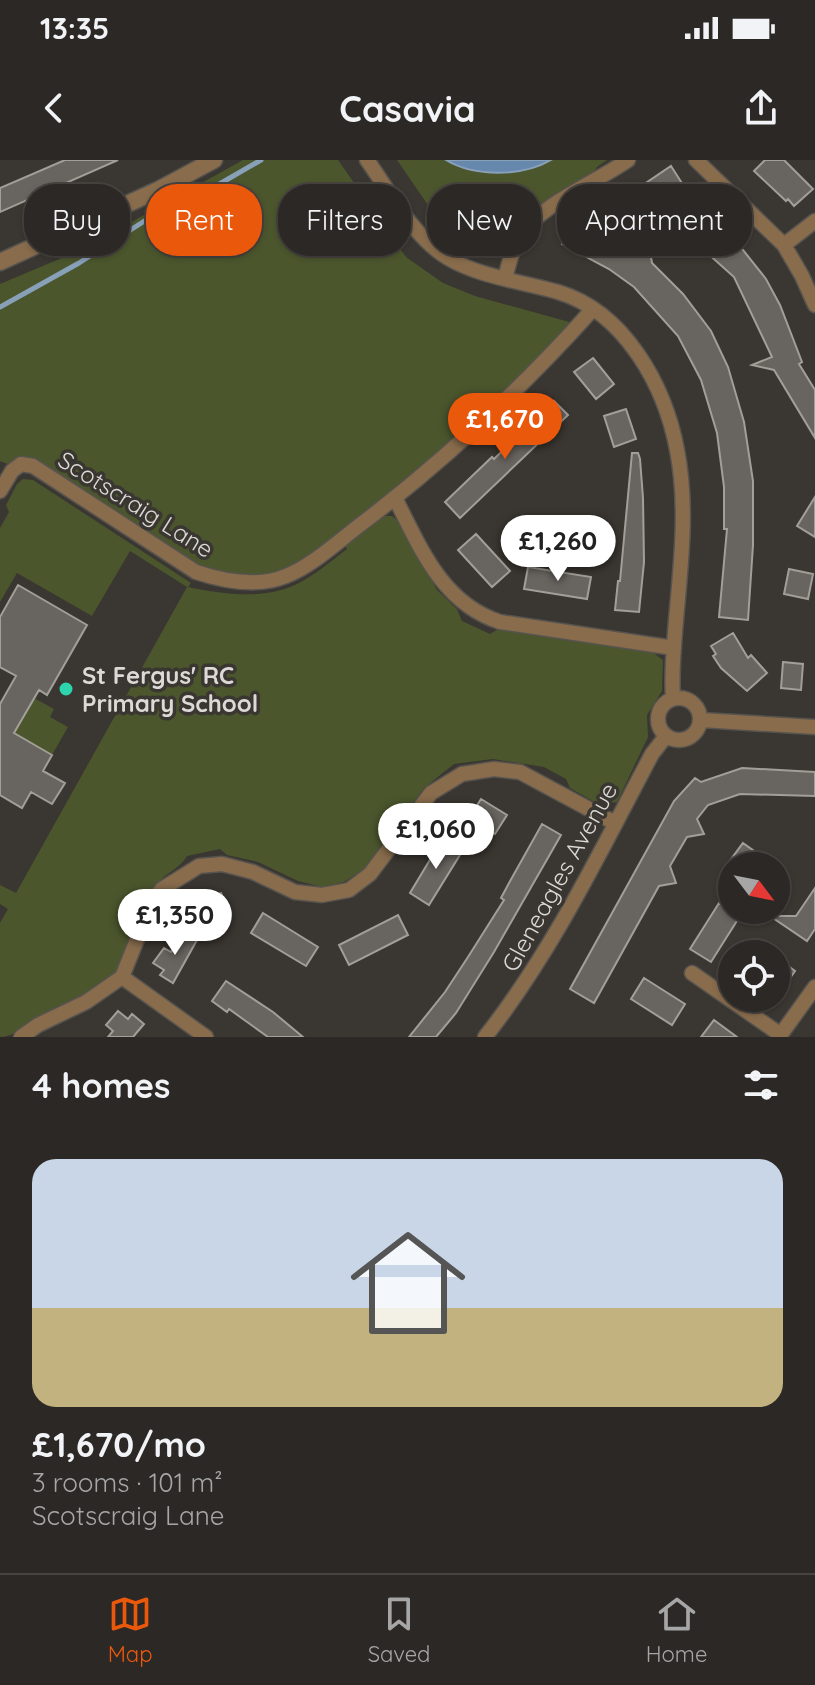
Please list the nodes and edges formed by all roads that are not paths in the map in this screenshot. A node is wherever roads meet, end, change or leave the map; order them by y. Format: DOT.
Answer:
graph roads {
  1 [pos="214,160"];
  2 [pos="367,160"];
  3 [pos="628,160"];
  4 [pos="696,160"];
  5 [pos="815,221"];
  6 [pos="784,245"];
  7 [pos="0,262"];
  8 [pos="505,278"];
  9 [pos="815,305"];
  10 [pos="593,309"];
  11 [pos="0,491"];
  12 [pos="395,498"];
  13 [pos="674,648"];
  14 [pos="673,698"];
  15 [pos="701,720"];
  16 [pos="815,727"];
  17 [pos="666,736"];
  18 [pos="615,823"];
  19 [pos="692,973"];
  20 [pos="122,977"];
  21 [pos="718,985"];
  22 [pos="815,987"];
  23 [pos="753,1012"];
  24 [pos="780,1036"];
  25 [pos="21,1037"];
  26 [pos="206,1037"];
  27 [pos="485,1037"];
  1 -- 7 [label="street"];
  2 -- 8 [label="street"];
  3 -- 8 [label="street"];
  4 -- 6 [label="street"];
  5 -- 6 [label="street"];
  6 -- 9 [label="street"];
  8 -- 10 [label="street"];
  10 -- 12 [label="street, Scotscraig Lane"];
  10 -- 13 [label="street"];
  11 -- 12 [label="street, Scotscraig Lane"];
  12 -- 13 [label="street"];
  13 -- 14 [label="street"];
  14 -- 15 [label="street"];
  14 -- 17 [label="street"];
  15 -- 16 [label="street"];
  15 -- 17 [label="street"];
  17 -- 18 [label="street, Gleneagles Avenue"];
  18 -- 20 [label="street"];
  18 -- 27 [label="street, Gleneagles Avenue"];
  19 -- 21 [label="street"];
  20 -- 25 [label="street"];
  20 -- 26 [label="street"];
  22 -- 24 [label="street"];
  23 -- 24 [label="street"];
}
